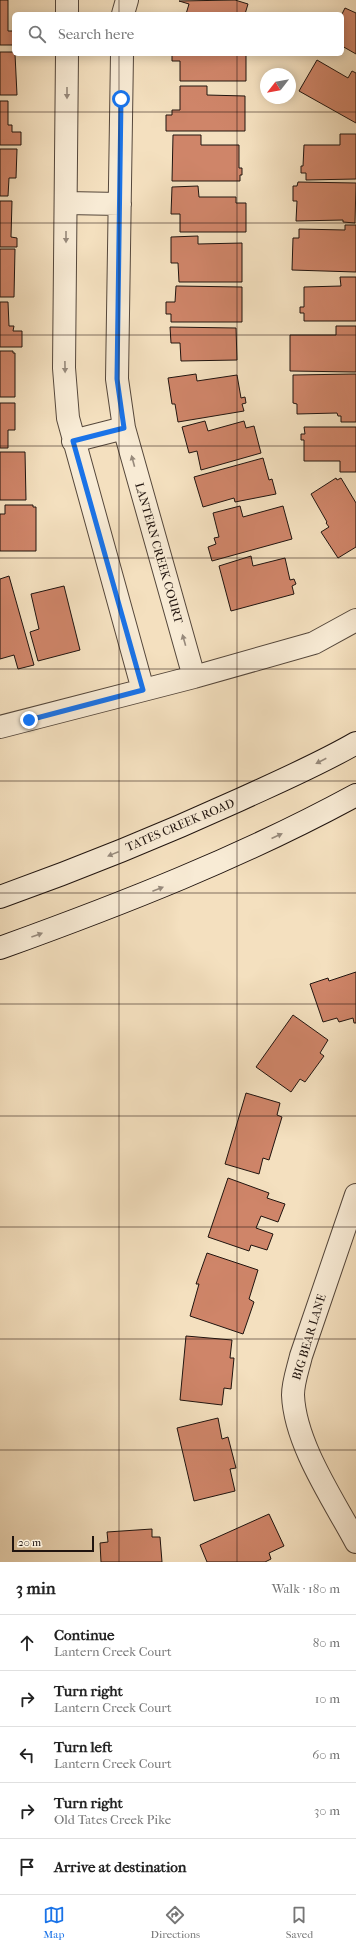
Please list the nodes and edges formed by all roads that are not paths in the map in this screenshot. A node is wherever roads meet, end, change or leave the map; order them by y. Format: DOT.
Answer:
graph roads {
  1 [pos="67,0"];
  2 [pos="127,0"];
  3 [pos="67,12"];
  4 [pos="124,12"];
  5 [pos="67,56"];
  6 [pos="122,56"];
  7 [pos="66,203"];
  8 [pos="120,204"];
  9 [pos="124,428"];
  10 [pos="73,441"];
  11 [pos="356,620"];
  12 [pos="194,677"];
  13 [pos="143,690"];
  14 [pos="0,727"];
  15 [pos="356,743"];
  16 [pos="356,795"];
  17 [pos="0,897"];
  18 [pos="0,948"];
  19 [pos="356,1195"];
  20 [pos="356,1542"];
  1 -- 3 [label="street"];
  2 -- 4 [label="street"];
  5 -- 7 [label="street, one-way"];
  6 -- 8 [label="street, LANTERN CREEK COURT"];
  7 -- 8 [label="street"];
  7 -- 10 [label="street, one-way"];
  8 -- 9 [label="street, LANTERN CREEK COURT"];
  9 -- 10 [label="street"];
  12 -- 9 [label="street, LANTERN CREEK COURT, one-way"];
  10 -- 13 [label="street"];
  11 -- 12 [label="street"];
  12 -- 13 [label="street"];
  13 -- 14 [label="street"];
  15 -- 17 [label="street, TATES CREEK ROAD, one-way"];
  18 -- 16 [label="street, one-way"];
  19 -- 20 [label="street, BIG BEAR LANE"];
}
